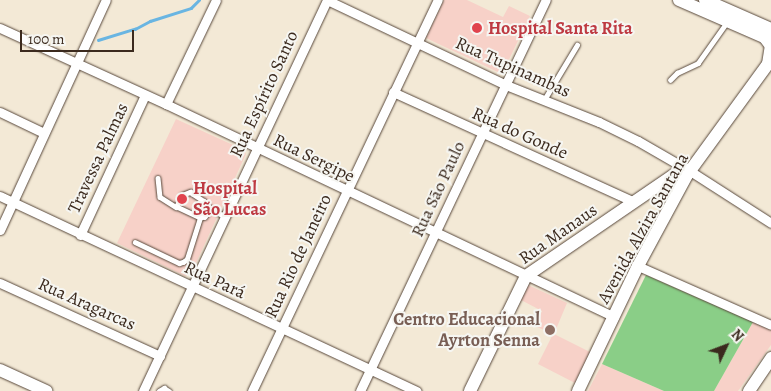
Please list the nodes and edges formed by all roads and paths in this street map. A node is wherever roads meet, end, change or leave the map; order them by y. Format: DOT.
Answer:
graph roads {
  1 [pos="216,0"];
  2 [pos="327,0"];
  3 [pos="438,0"];
  4 [pos="546,0"];
  5 [pos="679,0"];
  6 [pos="705,0"];
  7 [pos="104,1"];
  8 [pos="728,21"];
  9 [pos="0,28"];
  10 [pos="769,36"];
  11 [pos="418,41"];
  12 [pos="577,45"];
  13 [pos="76,63"];
  14 [pos="769,64"];
  15 [pos="670,80"];
  16 [pos="506,85"];
  17 [pos="393,92"];
  18 [pos="145,94"];
  19 [pos="544,100"];
  20 [pos="166,104"];
  21 [pos="0,112"];
  22 [pos="44,133"];
  23 [pos="482,134"];
  24 [pos="256,149"];
  25 [pos="687,169"];
  26 [pos="158,178"];
  27 [pos="346,192"];
  28 [pos="0,196"];
  29 [pos="13,202"];
  30 [pos="634,202"];
  31 [pos="176,207"];
  32 [pos="211,209"];
  33 [pos="224,216"];
  34 [pos="200,218"];
  35 [pos="771,223"];
  36 [pos="0,230"];
  37 [pos="435,234"];
  38 [pos="80,235"];
  39 [pos="135,242"];
  40 [pos="638,266"];
  41 [pos="526,276"];
  42 [pos="0,283"];
  43 [pos="191,287"];
  44 [pos="614,318"];
  45 [pos="771,325"];
  46 [pos="282,329"];
  47 [pos="160,356"];
  48 [pos="771,358"];
  49 [pos="371,369"];
  50 [pos="0,370"];
  51 [pos="39,389"];
  52 [pos="142,391"];
  53 [pos="159,391"];
  54 [pos="169,391"];
  55 [pos="252,391"];
  56 [pos="360,391"];
  57 [pos="417,391"];
  58 [pos="470,391"];
  59 [pos="578,391"];
  60 [pos="750,391"];
  1 -- 20 [label="street"];
  2 -- 11 [label="street, Rua Tupinambas"];
  2 -- 24 [label="street, Rua Espírito Santo"];
  3 -- 11 [label="street, Rua Rio de Janeiro"];
  4 -- 16 [label="street, Rua São Paulo"];
  5 -- 8 [label="main road"];
  6 -- 10 [label="main road"];
  7 -- 13 [label="street"];
  8 -- 10 [label="main road"];
  8 -- 15 [label="lane"];
  9 -- 13 [label="street, Rua Sergipe"];
  10 -- 14 [label="main road, Avenida Alzira Santana"];
  11 -- 16 [label="street, Rua Tupinambas"];
  11 -- 17 [label="street, Rua Rio de Janeiro"];
  12 -- 19 [label="lane"];
  13 -- 18 [label="street, Rua Sergipe"];
  13 -- 22 [label="street"];
  14 -- 25 [label="main road, Avenida Alzira Santana"];
  16 -- 19 [label="street, Rua Tupinambas"];
  16 -- 23 [label="street, Rua São Paulo"];
  17 -- 23 [label="street, Rua do Gonde"];
  17 -- 27 [label="street, Rua Rio de Janeiro"];
  18 -- 20 [label="street, Rua Sergipe"];
  18 -- 38 [label="street, Travessa Palmas"];
  19 -- 25 [label="street, Rua Tupinambas"];
  20 -- 24 [label="street, Rua Sergipe"];
  21 -- 22 [label="street"];
  22 -- 29 [label="street"];
  23 -- 30 [label="street, Rua do Gonde"];
  23 -- 37 [label="street, Rua São Paulo"];
  24 -- 27 [label="street, Rua Sergipe"];
  24 -- 33 [label="street, Rua Espírito Santo"];
  25 -- 30 [label="main road, Rua Manaus"];
  25 -- 35 [label="street, Rua Tupinambas"];
  25 -- 40 [label="main road, Avenida Alzira Santana"];
  26 -- 31 [label="lane"];
  27 -- 37 [label="street, Rua Sergipe"];
  27 -- 46 [label="street, Rua Rio de Janeiro"];
  28 -- 29 [label="street, Rua Pará"];
  29 -- 36 [label="street"];
  29 -- 38 [label="street, Rua Pará"];
  30 -- 41 [label="main road, Rua Manaus"];
  31 -- 32 [label="lane"];
  31 -- 34 [label="lane"];
  32 -- 33 [label="lane"];
  32 -- 34 [label="lane"];
  33 -- 43 [label="street, Rua Espírito Santo"];
  34 -- 39 [label="lane"];
  37 -- 41 [label="street, Rua Sergipe"];
  37 -- 49 [label="street, Rua São Paulo"];
  38 -- 43 [label="street, Rua Pará"];
  40 -- 44 [label="main road, Avenida Alzira Santana"];
  40 -- 45 [label="street"];
  41 -- 44 [label="street, Rua Sergipe"];
  41 -- 58 [label="main road, Rua Manaus"];
  42 -- 47 [label="street, Rua Aragarcas"];
  43 -- 46 [label="street, Rua Pará"];
  43 -- 47 [label="street, Rua Espírito Santo"];
  44 -- 59 [label="main road, Avenida Alzira Santana"];
  46 -- 49 [label="street, Rua Pará"];
  46 -- 55 [label="street, Rua Rio de Janeiro"];
  47 -- 52 [label="street, Rua Espírito Santo"];
  48 -- 60 [label="main road"];
  49 -- 56 [label="street, Rua São Paulo"];
  49 -- 57 [label="street, Rua Pará"];
  50 -- 51 [label="main road"];
  53 -- 54 [label="lane"];
}
